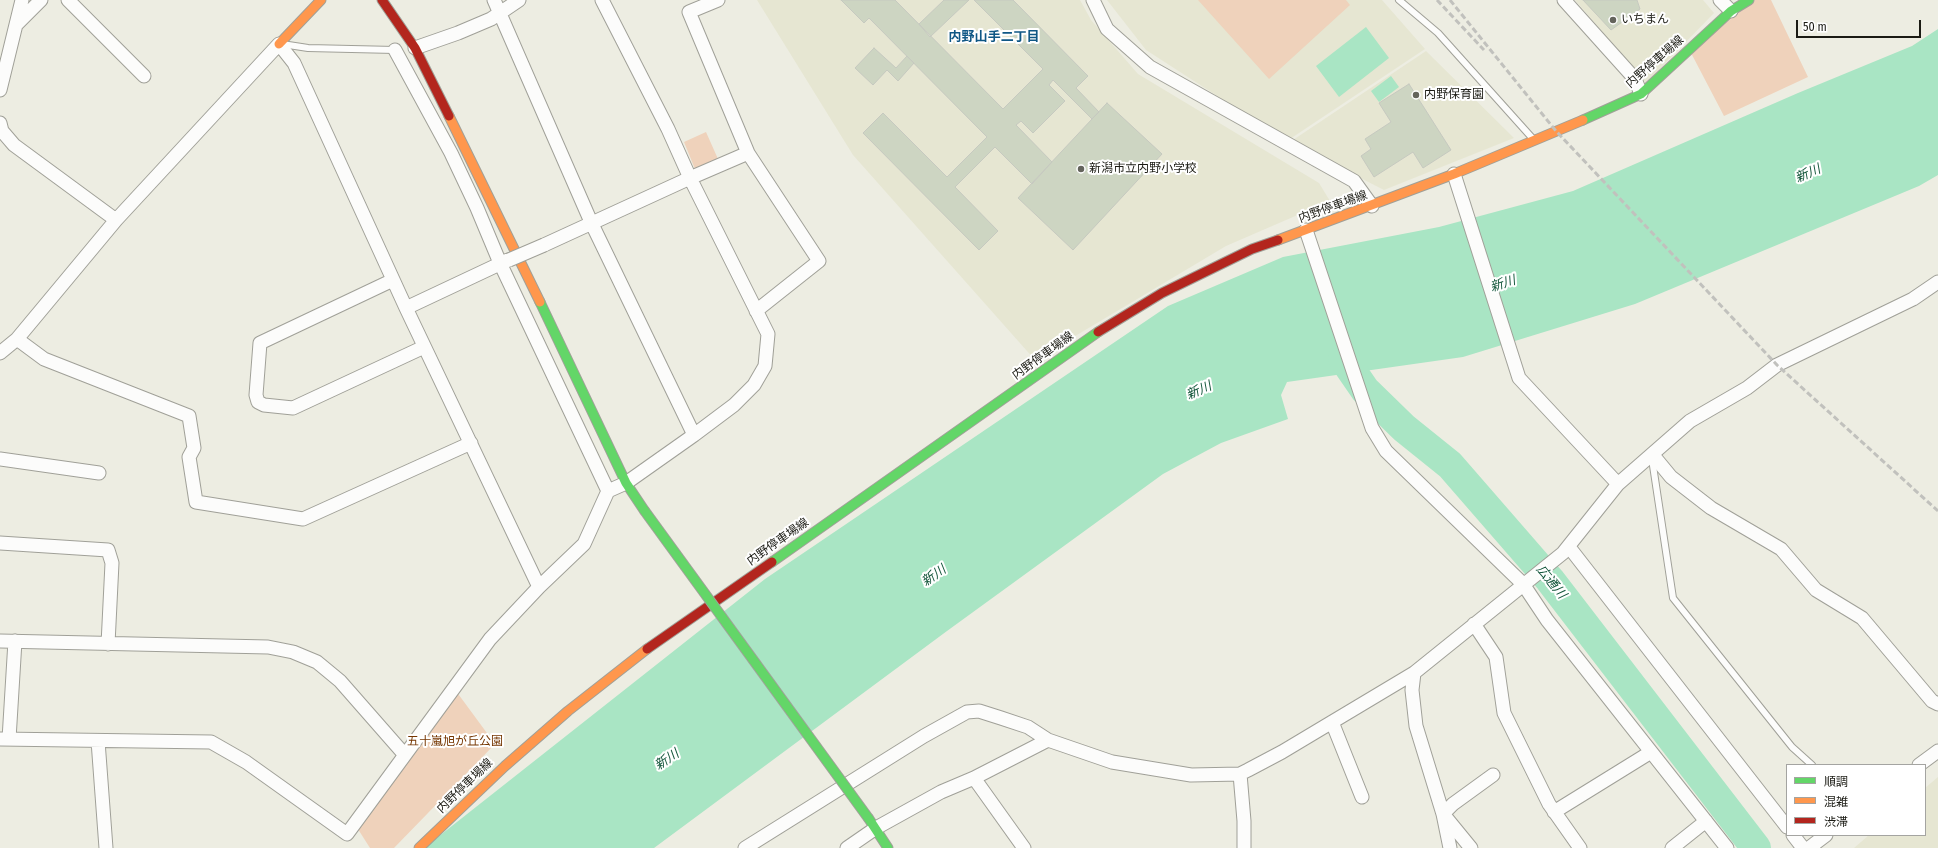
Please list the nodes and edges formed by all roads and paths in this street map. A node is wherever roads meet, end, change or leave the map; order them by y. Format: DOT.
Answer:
graph roads {
  1 [pos="22,0"];
  2 [pos="42,0"];
  3 [pos="68,0"];
  4 [pos="321,0"];
  5 [pos="382,0"];
  6 [pos="494,0"];
  7 [pos="519,0"];
  8 [pos="602,0"];
  9 [pos="718,0"];
  10 [pos="1093,0"];
  11 [pos="1399,0"];
  12 [pos="1564,0"];
  13 [pos="1720,0"];
  14 [pos="1748,0"];
  15 [pos="1731,10"];
  16 [pos="501,14"];
  17 [pos="17,24"];
  18 [pos="279,44"];
  19 [pos="415,48"];
  20 [pos="394,50"];
  21 [pos="144,76"];
  22 [pos="0,90"];
  23 [pos="1641,94"];
  24 [pos="0,123"];
  25 [pos="1534,140"];
  26 [pos="748,154"];
  27 [pos="1454,174"];
  28 [pos="690,178"];
  29 [pos="1372,206"];
  30 [pos="116,220"];
  31 [pos="591,222"];
  32 [pos="1306,230"];
  33 [pos="505,262"];
  34 [pos="393,280"];
  35 [pos="1938,282"];
  36 [pos="406,308"];
  37 [pos="756,311"];
  38 [pos="17,339"];
  39 [pos="424,346"];
  40 [pos="0,353"];
  41 [pos="694,436"];
  42 [pos="471,444"];
  43 [pos="1652,454"];
  44 [pos="0,459"];
  45 [pos="99,473"];
  46 [pos="626,483"];
  47 [pos="1618,484"];
  48 [pos="608,491"];
  49 [pos="0,543"];
  50 [pos="1566,550"];
  51 [pos="1526,581"];
  52 [pos="539,587"];
  53 [pos="1474,624"];
  54 [pos="0,641"];
  55 [pos="15,641"];
  56 [pos="108,644"];
  57 [pos="1414,673"];
  58 [pos="1938,704"];
  59 [pos="1332,722"];
  60 [pos="5,739"];
  61 [pos="1048,740"];
  62 [pos="98,741"];
  63 [pos="1938,751"];
  64 [pos="1651,752"];
  65 [pos="404,754"];
  66 [pos="1811,764"];
  67 [pos="1920,764"];
  68 [pos="1240,774"];
  69 [pos="1492,775"];
  70 [pos="974,778"];
  71 [pos="1362,797"];
  72 [pos="1554,812"];
  73 [pos="1443,814"];
  74 [pos="1706,821"];
  75 [pos="872,823"];
  76 [pos="1786,826"];
  77 [pos="1794,836"];
  78 [pos="1825,836"];
  79 [pos="106,848"];
  80 [pos="419,848"];
  81 [pos="745,848"];
  82 [pos="847,848"];
  83 [pos="888,848"];
  84 [pos="1024,848"];
  85 [pos="1244,848"];
  86 [pos="1450,848"];
  87 [pos="1471,848"];
  88 [pos="1580,848"];
  89 [pos="1672,848"];
  90 [pos="1727,848"];
  91 [pos="1803,848"];
  92 [pos="1809,848"];
  1 -- 17 [label="street"];
  2 -- 17 [label="street"];
  3 -- 21 [label="street"];
  4 -- 18 [label="main road"];
  5 -- 19 [label="main road"];
  6 -- 16 [label="street"];
  7 -- 16 [label="street"];
  8 -- 28 [label="street"];
  9 -- 26 [label="street"];
  10 -- 29 [label="street"];
  11 -- 25 [label="lane"];
  12 -- 23 [label="street"];
  13 -- 15 [label="street"];
  14 -- 15 [label="main road, 内野停車場線"];
  15 -- 23 [label="main road, 内野停車場線"];
  16 -- 19 [label="street"];
  16 -- 31 [label="street"];
  17 -- 22 [label="street"];
  18 -- 20 [label="lane"];
  18 -- 30 [label="street"];
  18 -- 34 [label="street"];
  19 -- 46 [label="main road"];
  20 -- 33 [label="street"];
  23 -- 25 [label="main road, 内野停車場線"];
  24 -- 30 [label="street"];
  25 -- 27 [label="main road, 内野停車場線"];
  26 -- 28 [label="street"];
  26 -- 37 [label="street"];
  27 -- 29 [label="main road, 内野停車場線"];
  27 -- 47 [label="street"];
  28 -- 31 [label="street"];
  28 -- 37 [label="street"];
  29 -- 32 [label="main road, 内野停車場線"];
  30 -- 38 [label="street"];
  31 -- 33 [label="street, bridge"];
  31 -- 41 [label="street"];
  32 -- 51 [label="street"];
  32 -- 80 [label="main road, 内野停車場線"];
  33 -- 36 [label="street"];
  33 -- 48 [label="street"];
  34 -- 36 [label="street"];
  34 -- 39 [label="street"];
  35 -- 43 [label="street"];
  36 -- 39 [label="street"];
  37 -- 41 [label="street"];
  38 -- 40 [label="street"];
  38 -- 42 [label="street"];
  39 -- 42 [label="street"];
  41 -- 46 [label="street"];
  42 -- 52 [label="street"];
  43 -- 47 [label="street"];
  43 -- 58 [label="street"];
  43 -- 66 [label="lane"];
  44 -- 45 [label="street"];
  46 -- 48 [label="street"];
  46 -- 75 [label="main road, bridge"];
  47 -- 50 [label="street"];
  48 -- 52 [label="street"];
  49 -- 56 [label="street"];
  50 -- 51 [label="street"];
  50 -- 76 [label="street"];
  51 -- 53 [label="street"];
  51 -- 64 [label="street"];
  52 -- 65 [label="street"];
  53 -- 57 [label="street"];
  53 -- 72 [label="street"];
  54 -- 55 [label="street"];
  55 -- 56 [label="street"];
  55 -- 60 [label="street"];
  56 -- 65 [label="street"];
  57 -- 59 [label="street"];
  57 -- 73 [label="street"];
  59 -- 68 [label="street"];
  59 -- 71 [label="street"];
  60 -- 62 [label="street"];
  61 -- 68 [label="street"];
  61 -- 70 [label="street"];
  61 -- 81 [label="street"];
  62 -- 65 [label="street"];
  62 -- 79 [label="street"];
  63 -- 67 [label="street"];
  64 -- 72 [label="street"];
  64 -- 74 [label="street"];
  68 -- 85 [label="street"];
  69 -- 73 [label="street"];
  70 -- 75 [label="street"];
  70 -- 84 [label="street"];
  72 -- 88 [label="street"];
  73 -- 86 [label="street"];
  73 -- 87 [label="street"];
  74 -- 89 [label="street"];
  74 -- 90 [label="street"];
  75 -- 82 [label="street"];
  75 -- 83 [label="main road"];
  77 -- 91 [label="street"];
  78 -- 92 [label="street"];
}
